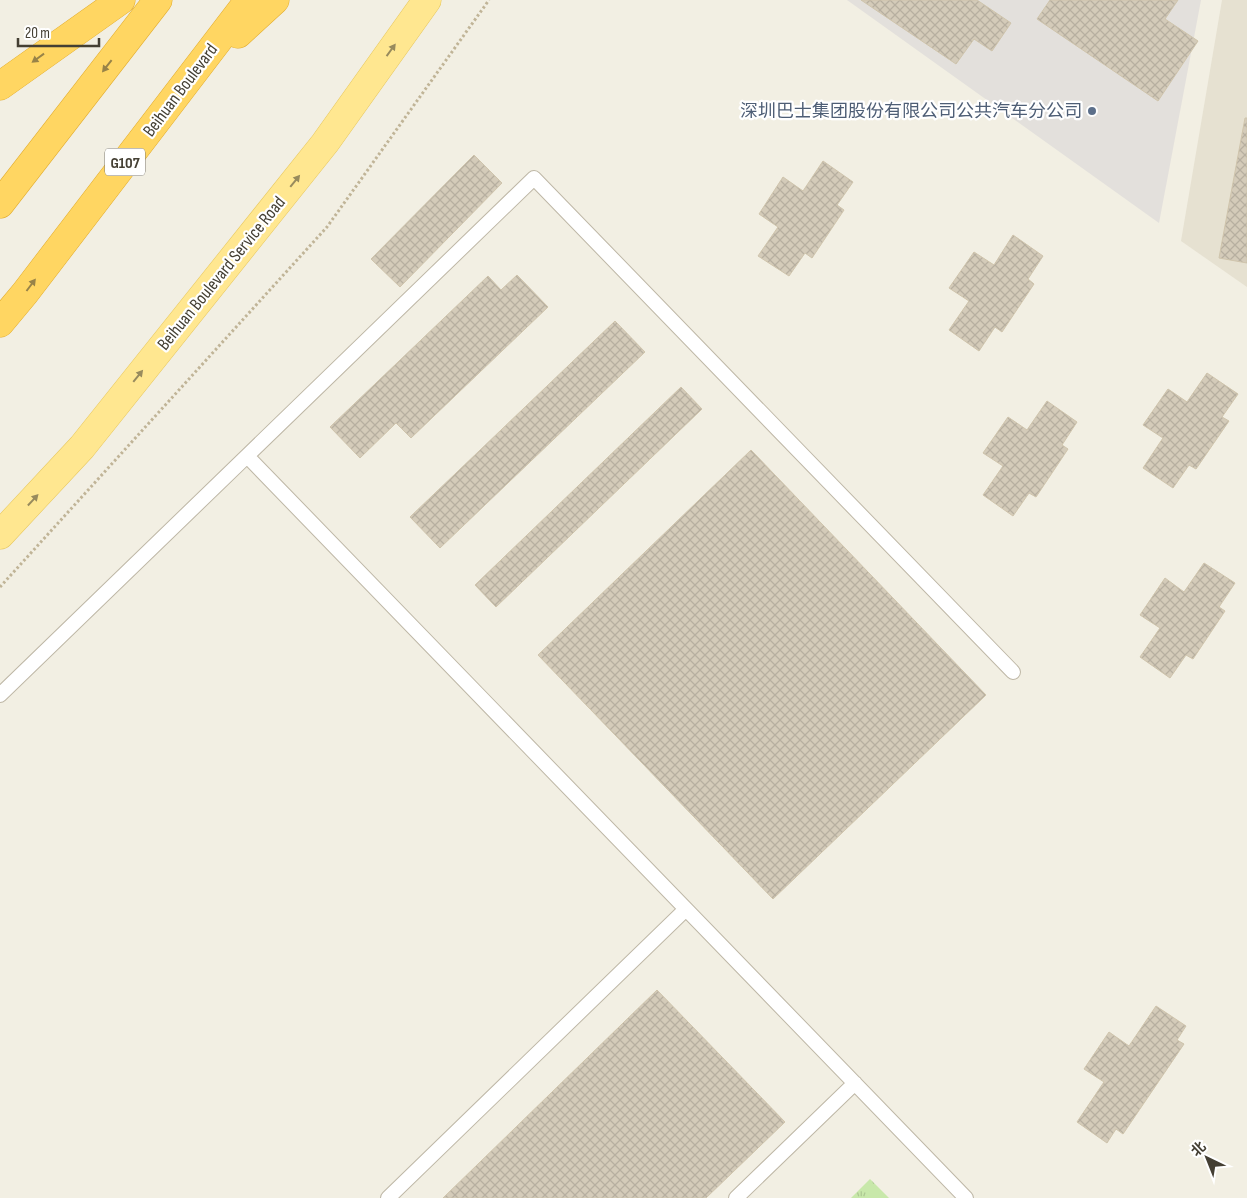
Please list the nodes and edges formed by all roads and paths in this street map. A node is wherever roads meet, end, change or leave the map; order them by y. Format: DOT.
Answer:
graph roads {
  1 [pos="121,0"];
  2 [pos="158,0"];
  3 [pos="249,0"];
  4 [pos="275,0"];
  5 [pos="427,0"];
  6 [pos="489,0"];
  7 [pos="188,80"];
  8 [pos="0,86"];
  9 [pos="0,204"];
  10 [pos="0,323"];
  11 [pos="247,456"];
  12 [pos="0,536"];
  13 [pos="0,587"];
  14 [pos="1013,672"];
  15 [pos="0,694"];
  16 [pos="686,909"];
  17 [pos="854,1083"];
  18 [pos="388,1198"];
  19 [pos="736,1198"];
  20 [pos="966,1198"];
  1 -- 8 [label="highway, one-way"];
  2 -- 9 [label="highway, one-way"];
  3 -- 7 [label="highway, Beihuan Boulevard / G107"];
  4 -- 7 [label="highway"];
  12 -- 5 [label="main road, Beihuan Boulevard Service Road, one-way"];
  6 -- 13 [label="path"];
  10 -- 7 [label="highway, Beihuan Boulevard / G107, one-way"];
  11 -- 14 [label="lane"];
  11 -- 15 [label="lane"];
  11 -- 16 [label="lane"];
  16 -- 17 [label="lane"];
  16 -- 18 [label="lane"];
  17 -- 19 [label="lane"];
  17 -- 20 [label="lane"];
}
